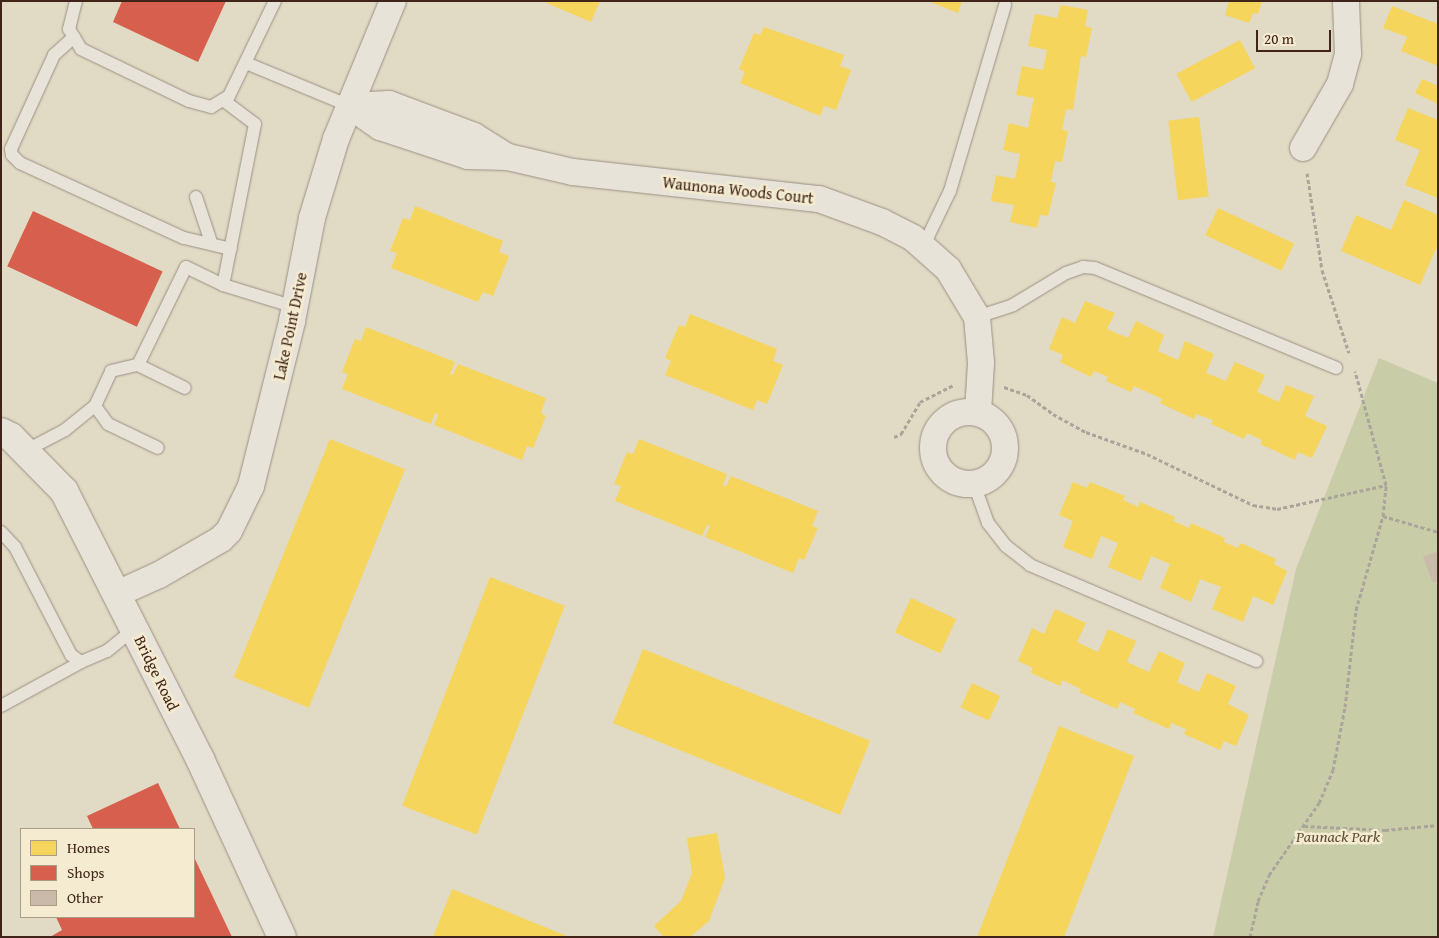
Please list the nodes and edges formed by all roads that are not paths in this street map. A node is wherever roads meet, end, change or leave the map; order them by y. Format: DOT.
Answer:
graph roads {
  1 [pos="76,1"];
  2 [pos="275,1"];
  3 [pos="392,1"];
  4 [pos="1346,1"];
  5 [pos="1005,6"];
  6 [pos="74,37"];
  7 [pos="246,63"];
  8 [pos="223,100"];
  9 [pos="350,106"];
  10 [pos="1303,148"];
  11 [pos="196,197"];
  12 [pos="211,242"];
  13 [pos="923,247"];
  14 [pos="231,249"];
  15 [pos="224,285"];
  16 [pos="295,307"];
  17 [pos="977,317"];
  18 [pos="138,365"];
  19 [pos="1336,368"];
  20 [pos="186,388"];
  21 [pos="95,406"];
  22 [pos="978,412"];
  23 [pos="10,437"];
  24 [pos="158,448"];
  25 [pos="974,484"];
  26 [pos="1,532"];
  27 [pos="119,594"];
  28 [pos="135,628"];
  29 [pos="1256,661"];
  30 [pos="81,662"];
  31 [pos="1,706"];
  32 [pos="282,937"];
  1 -- 6 [label="lane"];
  2 -- 7 [label="lane"];
  3 -- 9 [label="street, Lake Point Drive"];
  4 -- 10 [label="street"];
  5 -- 13 [label="lane"];
  6 -- 8 [label="lane"];
  6 -- 12 [label="lane"];
  7 -- 8 [label="lane"];
  7 -- 9 [label="lane"];
  8 -- 14 [label="lane"];
  9 -- 13 [label="street, Waunona Woods Court"];
  9 -- 16 [label="street, Lake Point Drive"];
  11 -- 12 [label="lane"];
  12 -- 14 [label="lane"];
  13 -- 17 [label="street, Waunona Woods Court"];
  14 -- 15 [label="lane"];
  15 -- 16 [label="lane"];
  15 -- 18 [label="lane"];
  16 -- 27 [label="street, Lake Point Drive"];
  17 -- 19 [label="lane"];
  17 -- 22 [label="street, Waunona Woods Court"];
  18 -- 20 [label="lane"];
  18 -- 21 [label="lane"];
  21 -- 23 [label="lane"];
  21 -- 24 [label="lane"];
  22 -- 25 [label="street"];
  22 -- 25 [label="street"];
  23 -- 27 [label="street, Bridge Road"];
  25 -- 29 [label="lane"];
  26 -- 30 [label="lane"];
  27 -- 28 [label="street, Bridge Road"];
  28 -- 30 [label="lane"];
  28 -- 32 [label="street, Bridge Road"];
  30 -- 31 [label="lane"];
}
